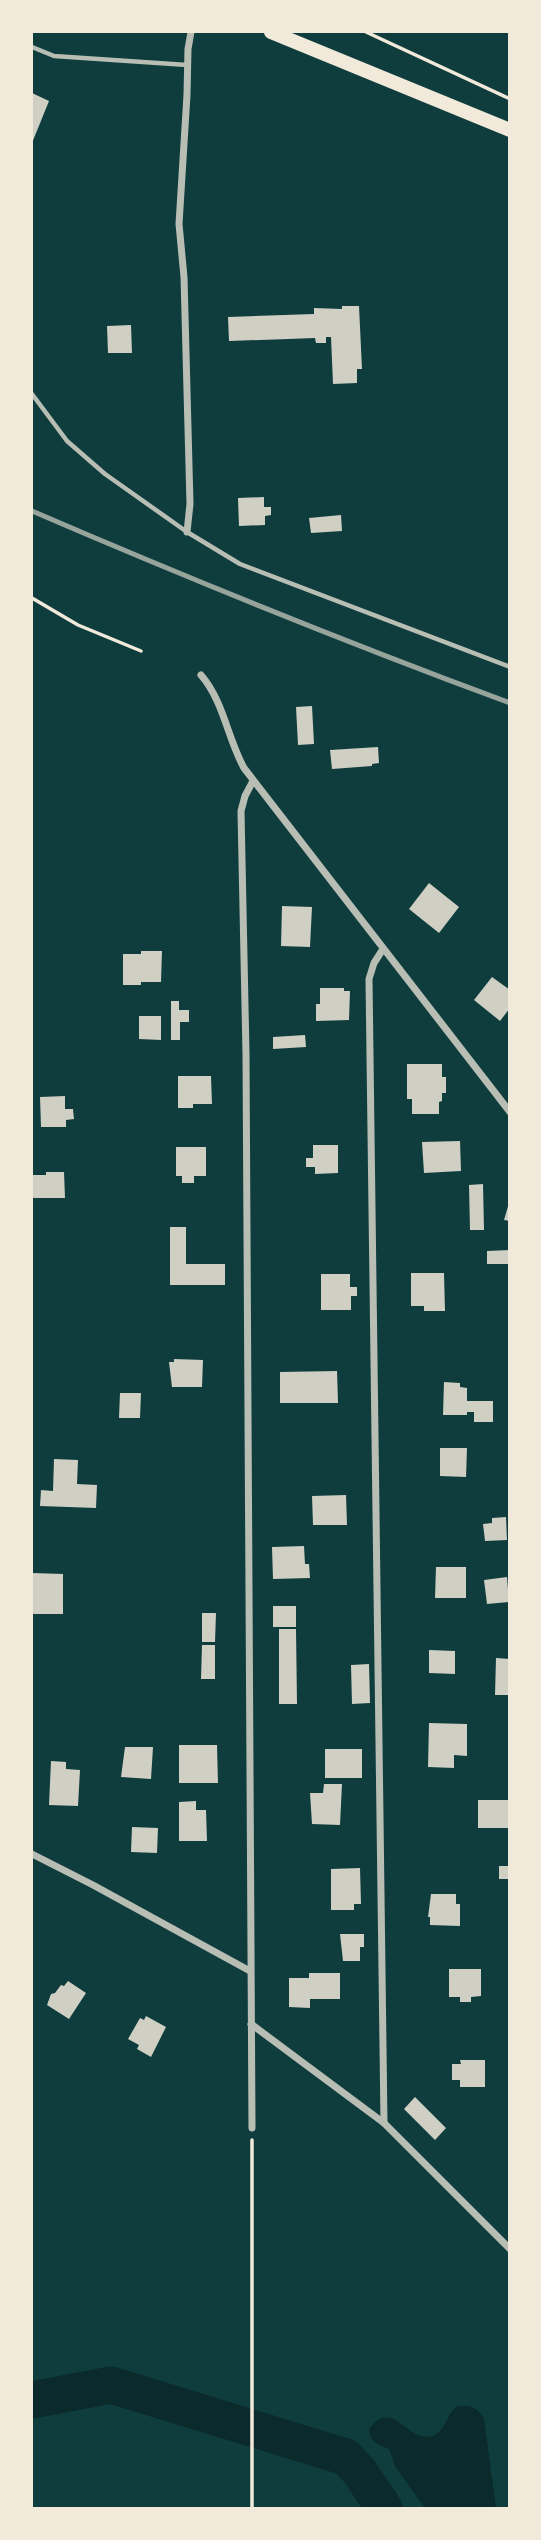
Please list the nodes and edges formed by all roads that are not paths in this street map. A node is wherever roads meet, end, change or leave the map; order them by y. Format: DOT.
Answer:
graph roads {
  1 [pos="191,32"];
  2 [pos="271,32"];
  3 [pos="32,47"];
  4 [pos="187,65"];
  5 [pos="509,130"];
  6 [pos="32,394"];
  7 [pos="187,532"];
  8 [pos="509,667"];
  9 [pos="201,675"];
  10 [pos="253,781"];
  11 [pos="383,949"];
  12 [pos="509,1112"];
  13 [pos="32,1854"];
  14 [pos="250,1972"];
  15 [pos="251,2024"];
  16 [pos="384,2123"];
  17 [pos="252,2128"];
  18 [pos="509,2249"];
  1 -- 4 [label="street"];
  2 -- 5 [label="highway"];
  3 -- 4 [label="lane"];
  4 -- 7 [label="street"];
  6 -- 7 [label="lane"];
  7 -- 8 [label="lane"];
  9 -- 10 [label="street"];
  10 -- 11 [label="street"];
  10 -- 14 [label="street"];
  11 -- 12 [label="street"];
  11 -- 16 [label="street"];
  13 -- 14 [label="street"];
  14 -- 15 [label="street"];
  15 -- 16 [label="street"];
  15 -- 17 [label="street"];
  16 -- 18 [label="street"];
}
